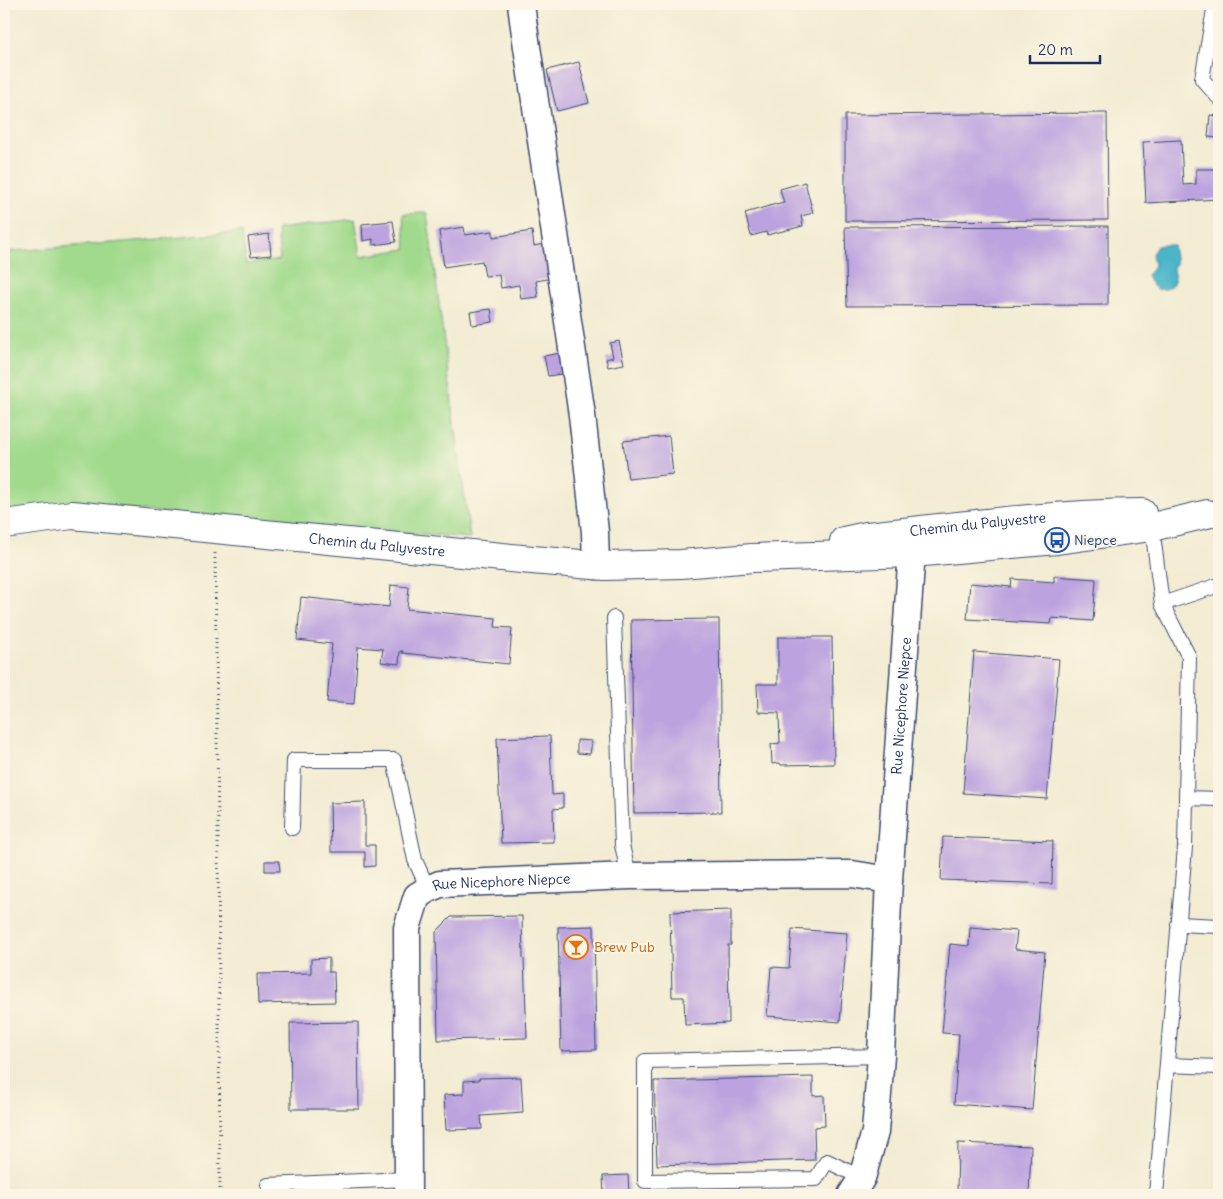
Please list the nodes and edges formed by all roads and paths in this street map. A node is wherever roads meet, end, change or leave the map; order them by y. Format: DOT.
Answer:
graph roads {
  1 [pos="521,4"];
  2 [pos="1215,4"];
  3 [pos="1219,98"];
  4 [pos="1213,514"];
  5 [pos="4,524"];
  6 [pos="1152,527"];
  7 [pos="216,530"];
  8 [pos="912,542"];
  9 [pos="596,566"];
  10 [pos="1219,585"];
  11 [pos="1162,604"];
  12 [pos="614,618"];
  13 [pos="1186,798"];
  14 [pos="1219,799"];
  15 [pos="292,828"];
  16 [pos="629,876"];
  17 [pos="889,880"];
  18 [pos="428,889"];
  19 [pos="1178,924"];
  20 [pos="1219,926"];
  21 [pos="881,1056"];
  22 [pos="1167,1065"];
  23 [pos="1219,1067"];
  24 [pos="268,1184"];
  25 [pos="408,1187"];
  26 [pos="856,1187"];
  27 [pos="220,1195"];
  28 [pos="1156,1195"];
  1 -- 9 [label="street"];
  2 -- 3 [label="lane"];
  4 -- 6 [label="street, Chemin du Palyvestre"];
  4 -- 8 [label="street, Chemin du Palyvestre"];
  5 -- 7 [label="street, Chemin du Palyvestre"];
  6 -- 8 [label="street, Chemin du Palyvestre"];
  6 -- 11 [label="lane"];
  7 -- 9 [label="street, Chemin du Palyvestre"];
  7 -- 27 [label="path"];
  8 -- 9 [label="street, Chemin du Palyvestre"];
  8 -- 17 [label="street, Rue Nicephore Niepce"];
  10 -- 11 [label="lane"];
  11 -- 13 [label="lane"];
  12 -- 16 [label="lane"];
  13 -- 14 [label="lane"];
  13 -- 19 [label="lane"];
  15 -- 18 [label="lane"];
  16 -- 17 [label="street, Rue Nicephore Niepce"];
  16 -- 18 [label="street, Rue Nicephore Niepce"];
  17 -- 21 [label="street, Rue Nicephore Niepce"];
  18 -- 25 [label="street, Rue Nicephore Niepce"];
  19 -- 20 [label="lane"];
  19 -- 22 [label="lane"];
  21 -- 26 [label="street, Rue Nicephore Niepce"];
  21 -- 26 [label="lane"];
  22 -- 23 [label="lane"];
  22 -- 28 [label="lane"];
  24 -- 25 [label="lane"];
}
